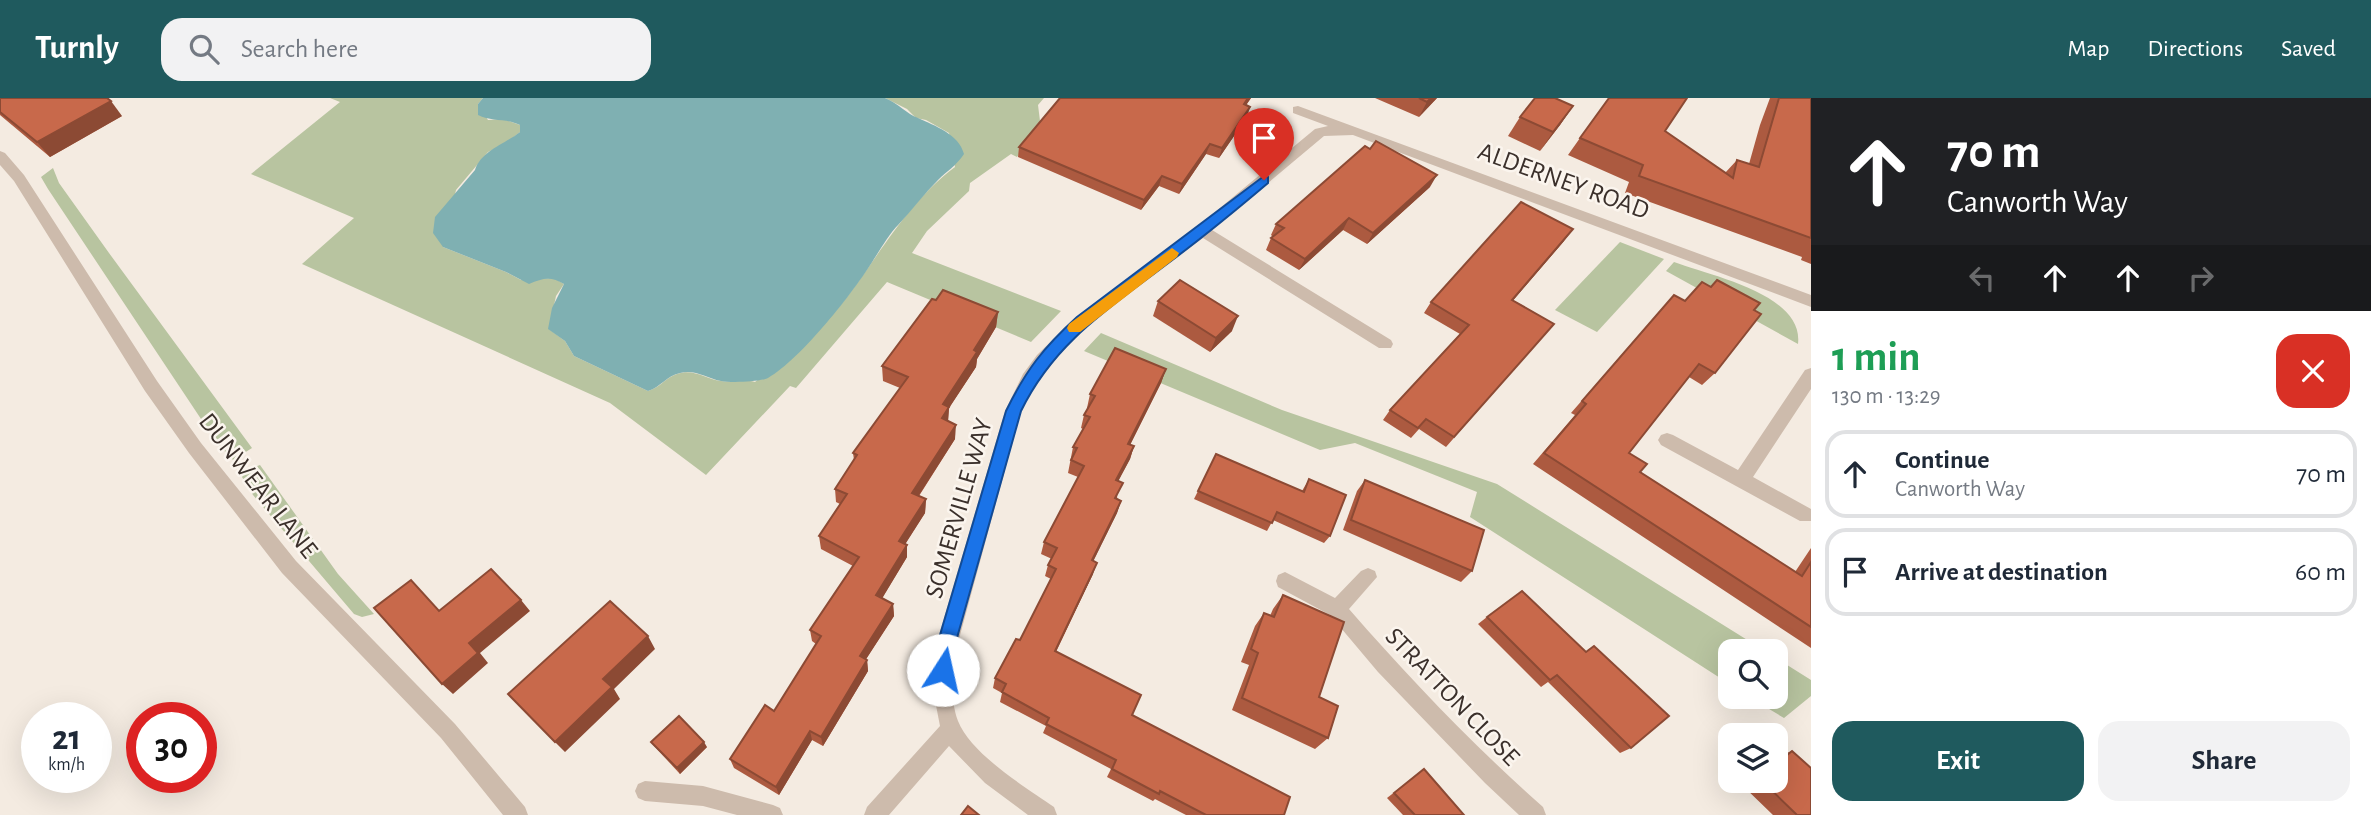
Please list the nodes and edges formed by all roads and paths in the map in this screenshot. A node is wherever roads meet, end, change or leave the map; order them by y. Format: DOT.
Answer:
graph roads {
  1 [pos="1298,110"];
  2 [pos="1356,131"];
  3 [pos="0,156"];
  4 [pos="1202,231"];
  5 [pos="1811,302"];
  6 [pos="1385,344"];
  7 [pos="1811,375"];
  8 [pos="1667,440"];
  9 [pos="1741,480"];
  10 [pos="1806,515"];
  11 [pos="1368,577"];
  12 [pos="1285,580"];
  13 [pos="1337,609"];
  14 [pos="951,729"];
  15 [pos="645,791"];
  16 [pos="516,815"];
  17 [pos="773,815"];
  18 [pos="875,815"];
  19 [pos="1046,815"];
  20 [pos="1535,815"];
  1 -- 2 [label="street, ALDERNEY ROAD"];
  2 -- 4 [label="street, SOMERVILLE WAY"];
  2 -- 5 [label="street, ALDERNEY ROAD"];
  3 -- 16 [label="street, DUNWEAR LANE"];
  4 -- 6 [label="street"];
  4 -- 14 [label="street, SOMERVILLE WAY"];
  7 -- 9 [label="street"];
  8 -- 9 [label="street"];
  9 -- 10 [label="street"];
  11 -- 13 [label="street"];
  12 -- 13 [label="street, STRATTON CLOSE"];
  13 -- 20 [label="street, STRATTON CLOSE"];
  14 -- 18 [label="street"];
  14 -- 19 [label="street, SOMERVILLE WAY"];
  15 -- 17 [label="lane"];
}
